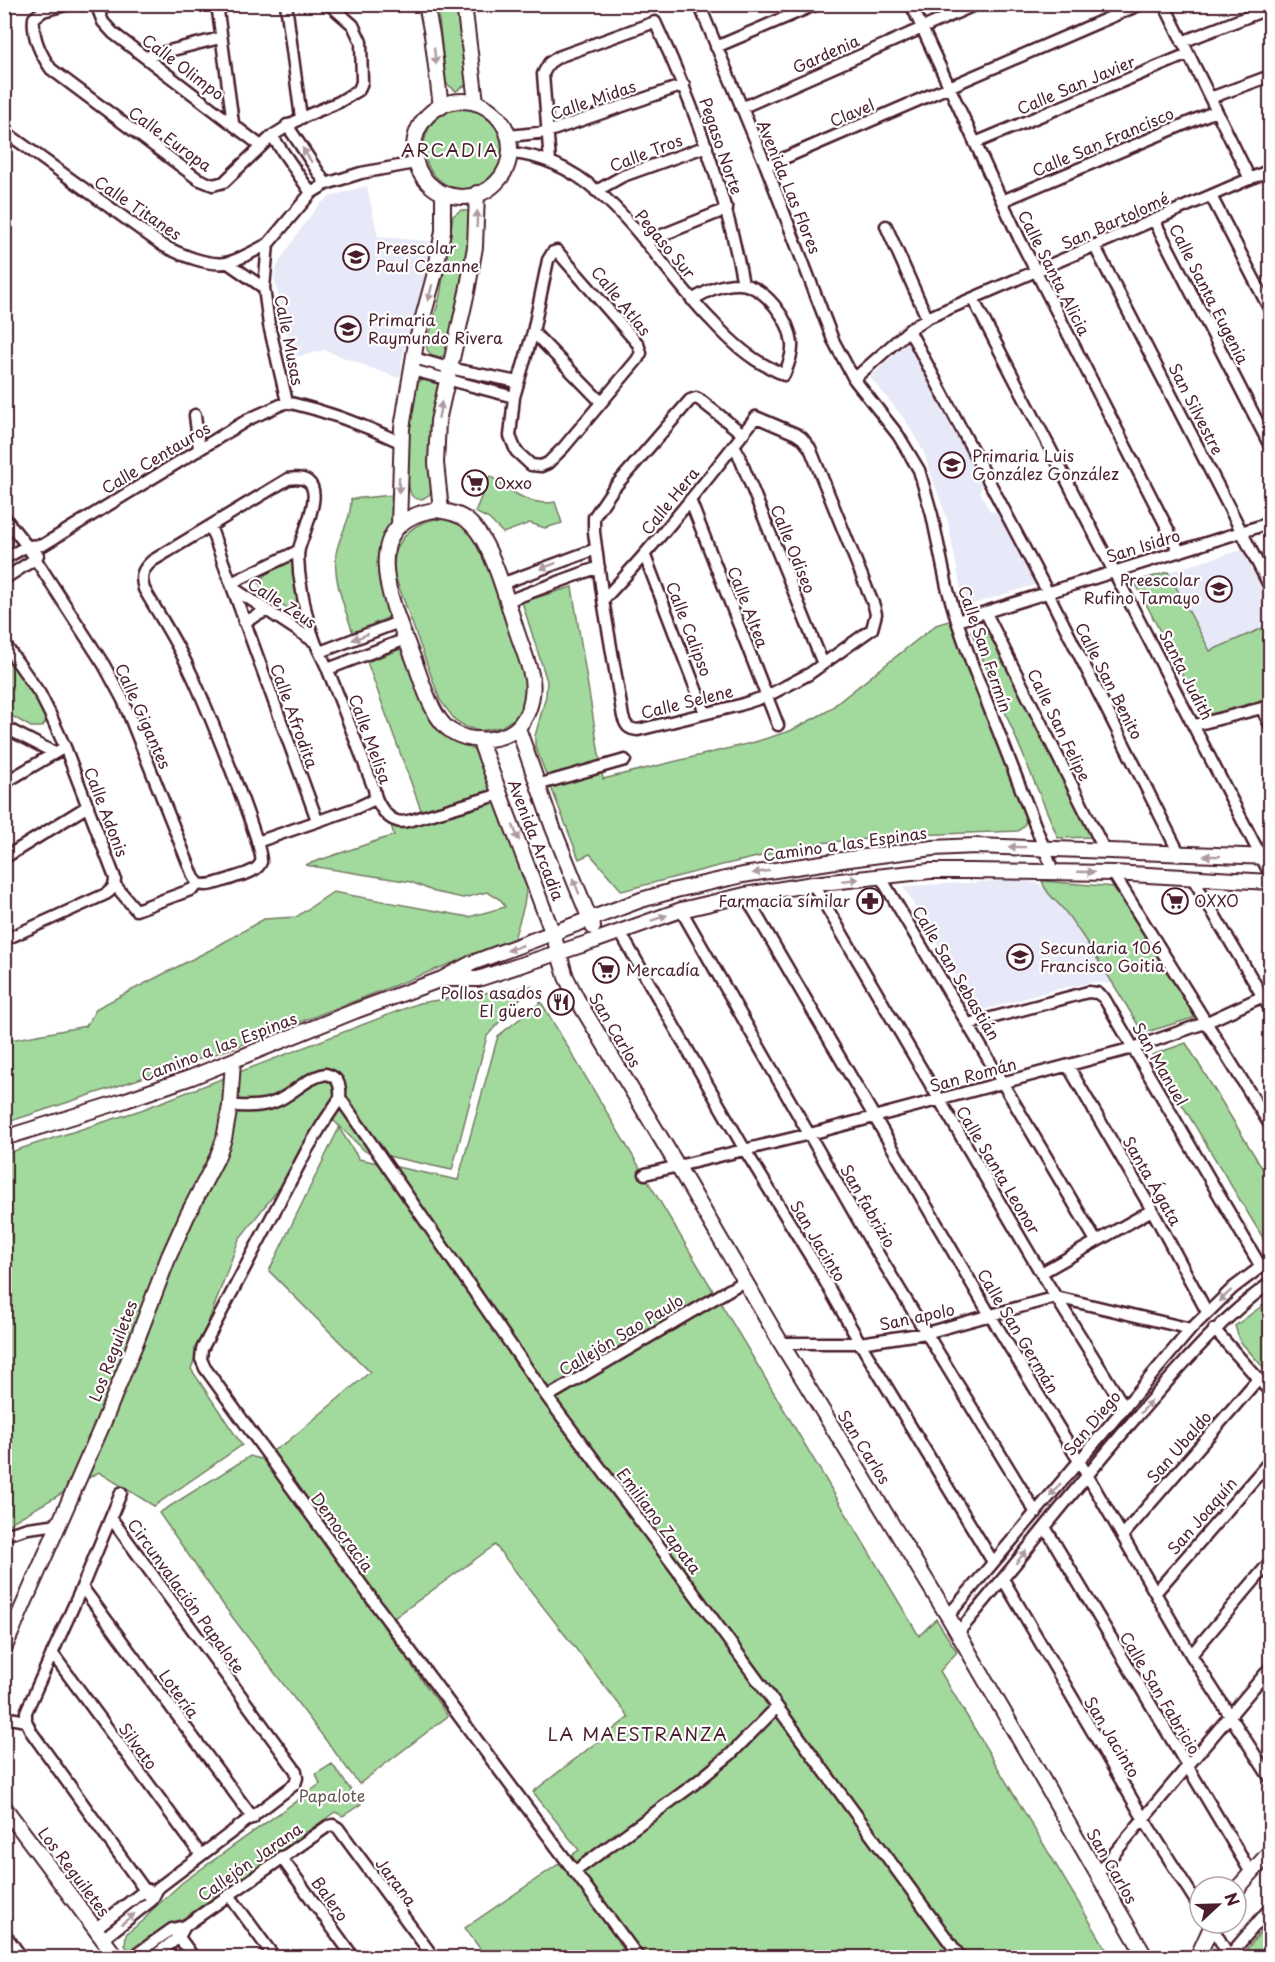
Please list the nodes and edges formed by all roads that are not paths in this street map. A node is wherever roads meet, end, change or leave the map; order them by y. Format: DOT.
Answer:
graph roads {
  1 [pos="69,4"];
  2 [pos="96,4"];
  3 [pos="217,4"];
  4 [pos="286,4"];
  5 [pos="330,4"];
  6 [pos="426,4"];
  7 [pos="464,4"];
  8 [pos="699,4"];
  9 [pos="817,4"];
  10 [pos="911,4"];
  11 [pos="977,4"];
  12 [pos="1141,4"];
  13 [pos="1164,4"];
  14 [pos="1270,8"];
  15 [pos="922,28"];
  16 [pos="220,38"];
  17 [pos="1182,42"];
  18 [pos="716,47"];
  19 [pos="1188,54"];
  20 [pos="145,57"];
  21 [pos="1270,76"];
  22 [pos="684,85"];
  23 [pos="949,87"];
  24 [pos="1210,99"];
  25 [pos="476,102"];
  26 [pos="441,107"];
  27 [pos="741,108"];
  28 [pos="1216,111"];
  29 [pos="300,117"];
  30 [pos="233,123"];
  31 [pos="287,125"];
  32 [pos="4,131"];
  33 [pos="547,132"];
  34 [pos="272,135"];
  35 [pos="509,136"];
  36 [pos="975,144"];
  37 [pos="261,146"];
  38 [pos="707,146"];
  39 [pos="511,153"];
  40 [pos="550,162"];
  41 [pos="415,163"];
  42 [pos="766,166"];
  43 [pos="1270,170"];
  44 [pos="1250,179"];
  45 [pos="326,184"];
  46 [pos="596,191"];
  47 [pos="311,193"];
  48 [pos="477,193"];
  49 [pos="443,194"];
  50 [pos="1211,196"];
  51 [pos="1002,201"];
  52 [pos="727,209"];
  53 [pos="1154,220"];
  54 [pos="886,226"];
  55 [pos="645,242"];
  56 [pos="268,244"];
  57 [pos="1095,245"];
  58 [pos="228,263"];
  59 [pos="1036,273"];
  60 [pos="743,284"];
  61 [pos="264,288"];
  62 [pos="974,299"];
  63 [pos="692,300"];
  64 [pos="1270,310"];
  65 [pos="927,318"];
  66 [pos="909,330"];
  67 [pos="533,332"];
  68 [pos="413,364"];
  69 [pos="448,374"];
  70 [pos="855,379"];
  71 [pos="518,382"];
  72 [pos="514,397"];
  73 [pos="287,402"];
  74 [pos="602,402"];
  75 [pos="195,415"];
  76 [pos="756,417"];
  77 [pos="743,434"];
  78 [pos="400,442"];
  79 [pos="735,446"];
  80 [pos="1270,446"];
  81 [pos="199,449"];
  82 [pos="690,500"];
  83 [pos="441,510"];
  84 [pos="6,521"];
  85 [pos="1270,523"];
  86 [pos="210,526"];
  87 [pos="399,526"];
  88 [pos="1242,532"];
  89 [pos="43,545"];
  90 [pos="27,546"];
  91 [pos="596,549"];
  92 [pos="298,551"];
  93 [pos="1179,551"];
  94 [pos="645,556"];
  95 [pos="4,559"];
  96 [pos="35,559"];
  97 [pos="599,567"];
  98 [pos="1115,570"];
  99 [pos="4,579"];
  100 [pos="501,584"];
  101 [pos="232,585"];
  102 [pos="1270,587"];
  103 [pos="1048,593"];
  104 [pos="603,600"];
  105 [pos="507,601"];
  106 [pos="266,611"];
  107 [pos="986,613"];
  108 [pos="957,621"];
  109 [pos="244,622"];
  110 [pos="399,622"];
  111 [pos="406,639"];
  112 [pos="4,644"];
  113 [pos="318,647"];
  114 [pos="823,664"];
  115 [pos="328,669"];
  116 [pos="767,696"];
  117 [pos="1266,707"];
  118 [pos="705,713"];
  119 [pos="778,725"];
  120 [pos="1195,725"];
  121 [pos="1270,725"];
  122 [pos="4,727"];
  123 [pos="518,728"];
  124 [pos="479,739"];
  125 [pos="65,747"];
  126 [pos="55,753"];
  127 [pos="625,760"];
  128 [pos="4,783"];
  129 [pos="537,785"];
  130 [pos="501,794"];
  131 [pos="375,797"];
  132 [pos="88,806"];
  133 [pos="317,820"];
  134 [pos="258,842"];
  135 [pos="1045,848"];
  136 [pos="1105,851"];
  137 [pos="1180,855"];
  138 [pos="1266,857"];
  139 [pos="4,858"];
  140 [pos="1053,871"];
  141 [pos="1113,873"];
  142 [pos="1270,874"];
  143 [pos="880,876"];
  144 [pos="1192,877"];
  145 [pos="196,881"];
  146 [pos="1270,882"];
  147 [pos="813,884"];
  148 [pos="116,885"];
  149 [pos="745,896"];
  150 [pos="681,910"];
  151 [pos="590,921"];
  152 [pos="620,932"];
  153 [pos="553,934"];
  154 [pos="4,940"];
  155 [pos="597,940"];
  156 [pos="558,953"];
  157 [pos="442,979"];
  158 [pos="1267,995"];
  159 [pos="1270,1009"];
  160 [pos="1205,1023"];
  161 [pos="969,1024"];
  162 [pos="1132,1048"];
  163 [pos="233,1061"];
  164 [pos="1068,1066"];
  165 [pos="1003,1082"];
  166 [pos="340,1098"];
  167 [pos="939,1100"];
  168 [pos="230,1106"];
  169 [pos="873,1116"];
  170 [pos="1270,1125"];
  171 [pos="810,1134"];
  172 [pos="4,1138"];
  173 [pos="745,1150"];
  174 [pos="677,1165"];
  175 [pos="645,1174"];
  176 [pos="1152,1210"];
  177 [pos="1096,1241"];
  178 [pos="1270,1260"];
  179 [pos="1261,1267"];
  180 [pos="1041,1274"];
  181 [pos="744,1281"];
  182 [pos="1270,1283"];
  183 [pos="1056,1297"];
  184 [pos="1207,1312"];
  185 [pos="990,1315"];
  186 [pos="1191,1329"];
  187 [pos="1214,1329"];
  188 [pos="926,1334"];
  189 [pos="781,1343"];
  190 [pos="860,1343"];
  191 [pos="1258,1379"];
  192 [pos="1270,1392"];
  193 [pos="547,1397"];
  194 [pos="1125,1408"];
  195 [pos="1079,1461"];
  196 [pos="1270,1461"];
  197 [pos="1087,1475"];
  198 [pos="121,1492"];
  199 [pos="1036,1513"];
  200 [pos="111,1518"];
  201 [pos="60,1524"];
  202 [pos="1046,1527"];
  203 [pos="4,1535"];
  204 [pos="1123,1535"];
  205 [pos="993,1562"];
  206 [pos="1270,1562"];
  207 [pos="1003,1579"];
  208 [pos="82,1587"];
  209 [pos="1156,1592"];
  210 [pos="948,1616"];
  211 [pos="957,1634"];
  212 [pos="4,1649"];
  213 [pos="52,1653"];
  214 [pos="1191,1654"];
  215 [pos="1270,1668"];
  216 [pos="777,1707"];
  217 [pos="1229,1715"];
  218 [pos="4,1717"];
  219 [pos="26,1721"];
  220 [pos="1186,1766"];
  221 [pos="1270,1778"];
  222 [pos="4,1808"];
  223 [pos="253,1818"];
  224 [pos="1143,1818"];
  225 [pos="333,1825"];
  226 [pos="1270,1852"];
  227 [pos="201,1855"];
  228 [pos="281,1857"];
  229 [pos="574,1872"];
  230 [pos="1251,1873"];
  231 [pos="1097,1874"];
  232 [pos="1248,1876"];
  233 [pos="158,1888"];
  234 [pos="1188,1889"];
  235 [pos="144,1891"];
  236 [pos="229,1895"];
  237 [pos="152,1900"];
  238 [pos="1270,1908"];
  239 [pos="4,1933"];
  240 [pos="100,1933"];
  241 [pos="176,1933"];
  242 [pos="1208,1935"];
  243 [pos="1218,1935"];
  244 [pos="4,1948"];
  245 [pos="23,1956"];
  246 [pos="1199,1956"];
  247 [pos="1230,1957"];
  248 [pos="117,1958"];
  249 [pos="131,1958"];
  250 [pos="152,1958"];
  251 [pos="194,1958"];
  252 [pos="275,1958"];
  253 [pos="354,1958"];
  254 [pos="434,1958"];
  255 [pos="639,1958"];
  256 [pos="961,1958"];
  257 [pos="1146,1958"];
  1 -- 37 [label="street, Calle Europa"];
  2 -- 20 [label="street, Calle Olimpo"];
  3 -- 16 [label="street"];
  4 -- 29 [label="street"];
  5 -- 29 [label="street, Calle Europa"];
  6 -- 26 [label="street, one-way"];
  7 -- 25 [label="street"];
  8 -- 18 [label="street, Avenida Las Flores"];
  9 -- 18 [label="street"];
  10 -- 15 [label="street, Calle Santa Alicia"];
  11 -- 15 [label="street, Gardenia"];
  12 -- 23 [label="street, Clavel"];
  13 -- 17 [label="street"];
  14 -- 17 [label="street"];
  15 -- 23 [label="street, Calle Santa Alicia"];
  15 -- 27 [label="street, Gardenia"];
  16 -- 20 [label="street"];
  16 -- 30 [label="street"];
  17 -- 19 [label="street"];
  18 -- 27 [label="street, Avenida Las Flores"];
  19 -- 24 [label="street"];
  19 -- 36 [label="street, Calle San Javier"];
  20 -- 30 [label="street, Calle Olimpo"];
  21 -- 24 [label="street"];
  22 -- 33 [label="street, Calle Midas"];
  22 -- 33 [label="street, Pegaso Norte"];
  22 -- 38 [label="street, Pegaso Norte"];
  23 -- 36 [label="street, Calle Santa Alicia"];
  23 -- 42 [label="street, Clavel"];
  24 -- 28 [label="street"];
  25 -- 26 [label="street"];
  25 -- 35 [label="street"];
  26 -- 41 [label="street"];
  27 -- 42 [label="street, Avenida Las Flores"];
  28 -- 44 [label="street"];
  28 -- 51 [label="street, Calle San Francisco"];
  29 -- 31 [label="street, Calle Europa"];
  30 -- 37 [label="street, Calle Olimpo"];
  31 -- 34 [label="street, Calle Europa"];
  45 -- 31 [label="street, one-way"];
  32 -- 58 [label="street, Calle Titanes"];
  33 -- 35 [label="street, Calle Midas"];
  33 -- 40 [label="street"];
  34 -- 37 [label="street, Calle Europa"];
  34 -- 47 [label="street"];
  35 -- 39 [label="street"];
  36 -- 51 [label="street, Calle Santa Alicia"];
  38 -- 46 [label="street, Calle Tros"];
  38 -- 52 [label="street, Pegaso Norte"];
  39 -- 40 [label="street, Pegaso Sur"];
  39 -- 48 [label="street"];
  40 -- 46 [label="street, Pegaso Sur"];
  41 -- 45 [label="street"];
  41 -- 49 [label="street"];
  42 -- 70 [label="street, Avenida Las Flores"];
  43 -- 44 [label="street, San Bartolomé"];
  44 -- 50 [label="street, San Bartolomé"];
  45 -- 47 [label="street"];
  46 -- 55 [label="street, Pegaso Sur"];
  47 -- 56 [label="street"];
  48 -- 49 [label="street"];
  69 -- 48 [label="street, one-way"];
  49 -- 68 [label="street, one-way"];
  50 -- 53 [label="street, San Bartolomé"];
  50 -- 64 [label="street"];
  51 -- 59 [label="street, Calle Santa Alicia"];
  52 -- 55 [label="street"];
  52 -- 60 [label="street, Pegaso Norte"];
  53 -- 57 [label="street, San Bartolomé"];
  53 -- 80 [label="street, Calle Santa Eugenia"];
  54 -- 65 [label="street"];
  55 -- 63 [label="street, Pegaso Sur"];
  56 -- 58 [label="street"];
  56 -- 61 [label="street, Calle Musas"];
  57 -- 59 [label="street, San Bartolomé"];
  57 -- 88 [label="street, San Silvestre"];
  58 -- 61 [label="street"];
  59 -- 62 [label="street, San Bartolomé"];
  59 -- 93 [label="street, Calle Santa Alicia"];
  60 -- 63 [label="street"];
  60 -- 63 [label="street, Pegaso Sur"];
  61 -- 73 [label="street, Calle Musas"];
  62 -- 65 [label="street, San Bartolomé"];
  62 -- 98 [label="street, Santa Judith"];
  65 -- 66 [label="street, San Bartolomé"];
  66 -- 70 [label="street, San Bartolomé"];
  66 -- 103 [label="street, Calle San Benito"];
  67 -- 71 [label="street, Calle Atlas"];
  67 -- 74 [label="street"];
  67 -- 74 [label="street, Calle Atlas"];
  68 -- 69 [label="street"];
  68 -- 78 [label="street"];
  69 -- 71 [label="street"];
  69 -- 72 [label="street"];
  83 -- 69 [label="street, one-way"];
  70 -- 108 [label="street, Calle San Fermín"];
  71 -- 72 [label="street, Calle Atlas"];
  72 -- 74 [label="street, Calle Atlas"];
  73 -- 78 [label="street"];
  73 -- 81 [label="street, Calle Centauros"];
  75 -- 81 [label="street"];
  76 -- 77 [label="street, Calle Hera"];
  76 -- 114 [label="street, Calle Selene"];
  77 -- 79 [label="street, Calle Hera"];
  77 -- 91 [label="street, Calle Selene"];
  78 -- 87 [label="street, one-way"];
  79 -- 82 [label="street, Calle Hera"];
  79 -- 114 [label="street, Calle Odiseo"];
  81 -- 89 [label="street, Calle Centauros"];
  82 -- 94 [label="street, Calle Hera"];
  82 -- 116 [label="street, Calle Altea"];
  83 -- 87 [label="street"];
  83 -- 100 [label="street"];
  84 -- 90 [label="street, Calle Gigantes"];
  85 -- 88 [label="street, San Isidro"];
  86 -- 92 [label="street, Calle Melisa"];
  86 -- 101 [label="street, Calle Afrodita"];
  86 -- 134 [label="street, Calle Melisa"];
  87 -- 110 [label="street"];
  88 -- 93 [label="street, San Isidro"];
  88 -- 102 [label="street, San Silvestre"];
  89 -- 90 [label="street, Calle Centauros"];
  89 -- 96 [label="street, Calle Centauros"];
  90 -- 95 [label="street, Calle Centauros"];
  90 -- 96 [label="street, Calle Gigantes"];
  91 -- 97 [label="street, Calle Selene"];
  91 -- 100 [label="street, one-way"];
  92 -- 101 [label="street"];
  92 -- 113 [label="street, Calle Melisa"];
  93 -- 98 [label="street, San Isidro"];
  94 -- 104 [label="street, Calle Hera"];
  94 -- 118 [label="street, Calle Calipso"];
  96 -- 99 [label="street, Calle Centauros"];
  96 -- 145 [label="street, Calle Gigantes"];
  97 -- 104 [label="street, Calle Selene"];
  97 -- 105 [label="street"];
  98 -- 103 [label="street, San Isidro"];
  98 -- 120 [label="street, Santa Judith"];
  100 -- 105 [label="street"];
  101 -- 106 [label="street, Calle Zeus"];
  101 -- 109 [label="street, Calle Afrodita"];
  103 -- 107 [label="street, San Isidro"];
  103 -- 137 [label="street, Calle San Benito"];
  104 -- 118 [label="street, Calle Selene"];
  105 -- 123 [label="street"];
  106 -- 109 [label="street"];
  106 -- 113 [label="street, Calle Zeus"];
  107 -- 108 [label="street, San Isidro"];
  107 -- 136 [label="street, Calle San Felipe"];
  108 -- 135 [label="street, Calle San Fermín"];
  109 -- 133 [label="street, Calle Afrodita"];
  110 -- 111 [label="street"];
  110 -- 113 [label="street, Calle Zeus, one-way"];
  111 -- 115 [label="street"];
  111 -- 124 [label="street"];
  112 -- 125 [label="street, Calle Adonis"];
  113 -- 115 [label="street, Calle Melisa"];
  114 -- 116 [label="street, Calle Selene"];
  115 -- 131 [label="street, Calle Melisa"];
  116 -- 118 [label="street, Calle Selene"];
  116 -- 119 [label="street, Calle Altea"];
  117 -- 120 [label="street"];
  117 -- 121 [label="street"];
  120 -- 138 [label="street, Santa Judith"];
  122 -- 126 [label="street"];
  123 -- 124 [label="street"];
  123 -- 129 [label="street, Avenida Arcadia"];
  124 -- 130 [label="street, Avenida Arcadia"];
  125 -- 126 [label="street"];
  125 -- 132 [label="street, Calle Adonis"];
  126 -- 128 [label="street"];
  127 -- 129 [label="street"];
  151 -- 129 [label="street, Avenida Arcadia, one-way"];
  130 -- 131 [label="street"];
  130 -- 153 [label="street, Avenida Arcadia, one-way"];
  131 -- 133 [label="street, Calle Melisa"];
  132 -- 139 [label="street"];
  132 -- 148 [label="street, Calle Adonis"];
  133 -- 134 [label="street, Calle Melisa"];
  134 -- 145 [label="street"];
  135 -- 136 [label="street, Camino a las Espinas"];
  135 -- 140 [label="street, Calle San Fermín"];
  135 -- 151 [label="street, Camino a las Espinas, one-way"];
  136 -- 137 [label="street, Camino a las Espinas"];
  138 -- 137 [label="street, Camino a las Espinas, one-way"];
  138 -- 142 [label="street, Santa Judith"];
  140 -- 141 [label="street, Camino a las Espinas, one-way"];
  140 -- 143 [label="street, Camino a las Espinas"];
  141 -- 144 [label="street, Camino a las Espinas"];
  141 -- 160 [label="street"];
  147 -- 143 [label="street, Camino a las Espinas, one-way"];
  143 -- 161 [label="street, Calle San Sebastián"];
  144 -- 146 [label="street, Camino a las Espinas"];
  144 -- 158 [label="street"];
  145 -- 148 [label="street"];
  147 -- 149 [label="street, Camino a las Espinas"];
  147 -- 167 [label="street, Calle Santa Leonor"];
  148 -- 154 [label="street"];
  149 -- 150 [label="street, Camino a las Espinas"];
  149 -- 169 [label="street, Calle San Germán"];
  152 -- 150 [label="street, Camino a las Espinas, one-way"];
  150 -- 171 [label="street, San fabrizio"];
  151 -- 153 [label="street, Camino a las Espinas"];
  151 -- 155 [label="street, Avenida Arcadia"];
  152 -- 155 [label="street, Camino a las Espinas"];
  152 -- 173 [label="street, San Jacinto"];
  153 -- 156 [label="street, Avenida Arcadia"];
  153 -- 157 [label="street, Camino a las Espinas, one-way"];
  155 -- 156 [label="street, Camino a las Espinas"];
  156 -- 157 [label="street, Camino a las Espinas"];
  156 -- 174 [label="street, San Carlos"];
  157 -- 163 [label="street, Camino a las Espinas"];
  158 -- 159 [label="street"];
  158 -- 160 [label="street, San Román"];
  160 -- 162 [label="street, San Román"];
  160 -- 170 [label="street"];
  161 -- 162 [label="street, San Manuel"];
  161 -- 165 [label="street, Calle San Sebastián"];
  162 -- 164 [label="street, San Román"];
  162 -- 179 [label="street, San Manuel"];
  163 -- 168 [label="street, Los Reguiletes"];
  163 -- 172 [label="street, Camino a las Espinas"];
  164 -- 165 [label="street, San Román"];
  164 -- 176 [label="street, Santa Ágata"];
  165 -- 167 [label="street, San Román"];
  165 -- 177 [label="street, Calle San Sebastián"];
  166 -- 168 [label="street, Emiliano Zapata"];
  166 -- 193 [label="street, Emiliano Zapata"];
  166 -- 229 [label="street, Democracia"];
  167 -- 169 [label="street, San Román"];
  167 -- 180 [label="street, Calle Santa Leonor"];
  168 -- 201 [label="street, Los Reguiletes"];
  169 -- 171 [label="street, San Román"];
  169 -- 185 [label="street, Calle San Germán"];
  171 -- 173 [label="street, San Román"];
  171 -- 188 [label="street, San fabrizio"];
  173 -- 174 [label="street, San Román"];
  173 -- 190 [label="street, San Jacinto"];
  174 -- 175 [label="street, San Román"];
  174 -- 181 [label="street, San Carlos"];
  176 -- 177 [label="street"];
  176 -- 184 [label="street, Santa Ágata"];
  177 -- 180 [label="street"];
  178 -- 179 [label="street, San Diego"];
  179 -- 184 [label="street, San Diego, one-way"];
  180 -- 183 [label="street, Calle Santa Leonor"];
  181 -- 189 [label="street, San Carlos"];
  181 -- 193 [label="street, Callejón Sao Paulo"];
  182 -- 187 [label="street, San Diego"];
  183 -- 185 [label="street, San apolo"];
  183 -- 186 [label="street"];
  183 -- 194 [label="street, Calle Santa Leonor"];
  184 -- 186 [label="street, San Diego"];
  185 -- 188 [label="street, San apolo"];
  185 -- 195 [label="street, Calle San Germán"];
  186 -- 194 [label="street, San Diego"];
  187 -- 191 [label="street"];
  197 -- 187 [label="street, San Diego, one-way"];
  188 -- 190 [label="street, San apolo"];
  188 -- 199 [label="street, San fabrizio"];
  189 -- 190 [label="street, San apolo"];
  189 -- 210 [label="street, San Carlos"];
  190 -- 205 [label="street, San Jacinto"];
  191 -- 192 [label="street"];
  191 -- 204 [label="street, San Ubaldo"];
  193 -- 216 [label="street, Emiliano Zapata"];
  194 -- 195 [label="street, San Diego"];
  195 -- 197 [label="street, Calle San Germán"];
  195 -- 199 [label="street, San Diego, one-way"];
  196 -- 209 [label="street, San Joaquín"];
  197 -- 202 [label="street, San Diego"];
  197 -- 204 [label="street, Calle San Germán"];
  198 -- 200 [label="street"];
  199 -- 205 [label="street, San Diego"];
  200 -- 208 [label="street, Circunvalación Papalote"];
  200 -- 223 [label="street, Circunvalación Papalote"];
  201 -- 203 [label="street"];
  201 -- 212 [label="street, Los Reguiletes"];
  207 -- 202 [label="street, San Diego, one-way"];
  202 -- 220 [label="street, Calle San Fabricio"];
  204 -- 209 [label="street, Calle San Germán"];
  205 -- 210 [label="street, San Diego"];
  206 -- 214 [label="street"];
  207 -- 211 [label="street, San Diego"];
  207 -- 224 [label="street, San Jacinto"];
  208 -- 213 [label="street, Circunvalación Papalote"];
  208 -- 223 [label="street, Lotería"];
  209 -- 214 [label="street, Calle San Germán"];
  210 -- 211 [label="street, San Carlos"];
  211 -- 231 [label="street, San Carlos"];
  213 -- 219 [label="street, Circunvalación Papalote"];
  213 -- 227 [label="street, Silvato"];
  214 -- 217 [label="street, Calle San Germán"];
  215 -- 217 [label="street"];
  216 -- 229 [label="street"];
  216 -- 256 [label="street, Emiliano Zapata"];
  217 -- 220 [label="street"];
  217 -- 221 [label="street, Calle San Germán"];
  218 -- 219 [label="street"];
  219 -- 235 [label="street"];
  220 -- 224 [label="street"];
  220 -- 230 [label="street, Calle San Fabricio"];
  222 -- 240 [label="street, Los Reguiletes"];
  223 -- 227 [label="street, Circunvalación Papalote"];
  224 -- 231 [label="street"];
  224 -- 234 [label="street, San Jacinto"];
  225 -- 228 [label="street, Callejón Jarana"];
  225 -- 254 [label="street, Jarana"];
  226 -- 230 [label="street"];
  227 -- 233 [label="street, Circunvalación Papalote"];
  228 -- 236 [label="street, Callejón Jarana"];
  228 -- 253 [label="street, Balero"];
  229 -- 255 [label="street, Democracia"];
  230 -- 232 [label="street"];
  231 -- 257 [label="street, San Carlos"];
  233 -- 235 [label="street, Circunvalación Papalote"];
  233 -- 237 [label="street, Circunvalación Papalote"];
  235 -- 237 [label="street"];
  235 -- 240 [label="street"];
  236 -- 241 [label="street, Callejón Jarana"];
  236 -- 252 [label="street"];
  240 -- 237 [label="street, one-way"];
  238 -- 247 [label="street"];
  239 -- 245 [label="street"];
  240 -- 248 [label="street, Los Reguiletes"];
  241 -- 249 [label="street, Callejón Jarana"];
  241 -- 250 [label="street, Callejón Jarana"];
  241 -- 251 [label="street"];
  242 -- 246 [label="street"];
  243 -- 247 [label="street"];
  244 -- 245 [label="street"];
}
